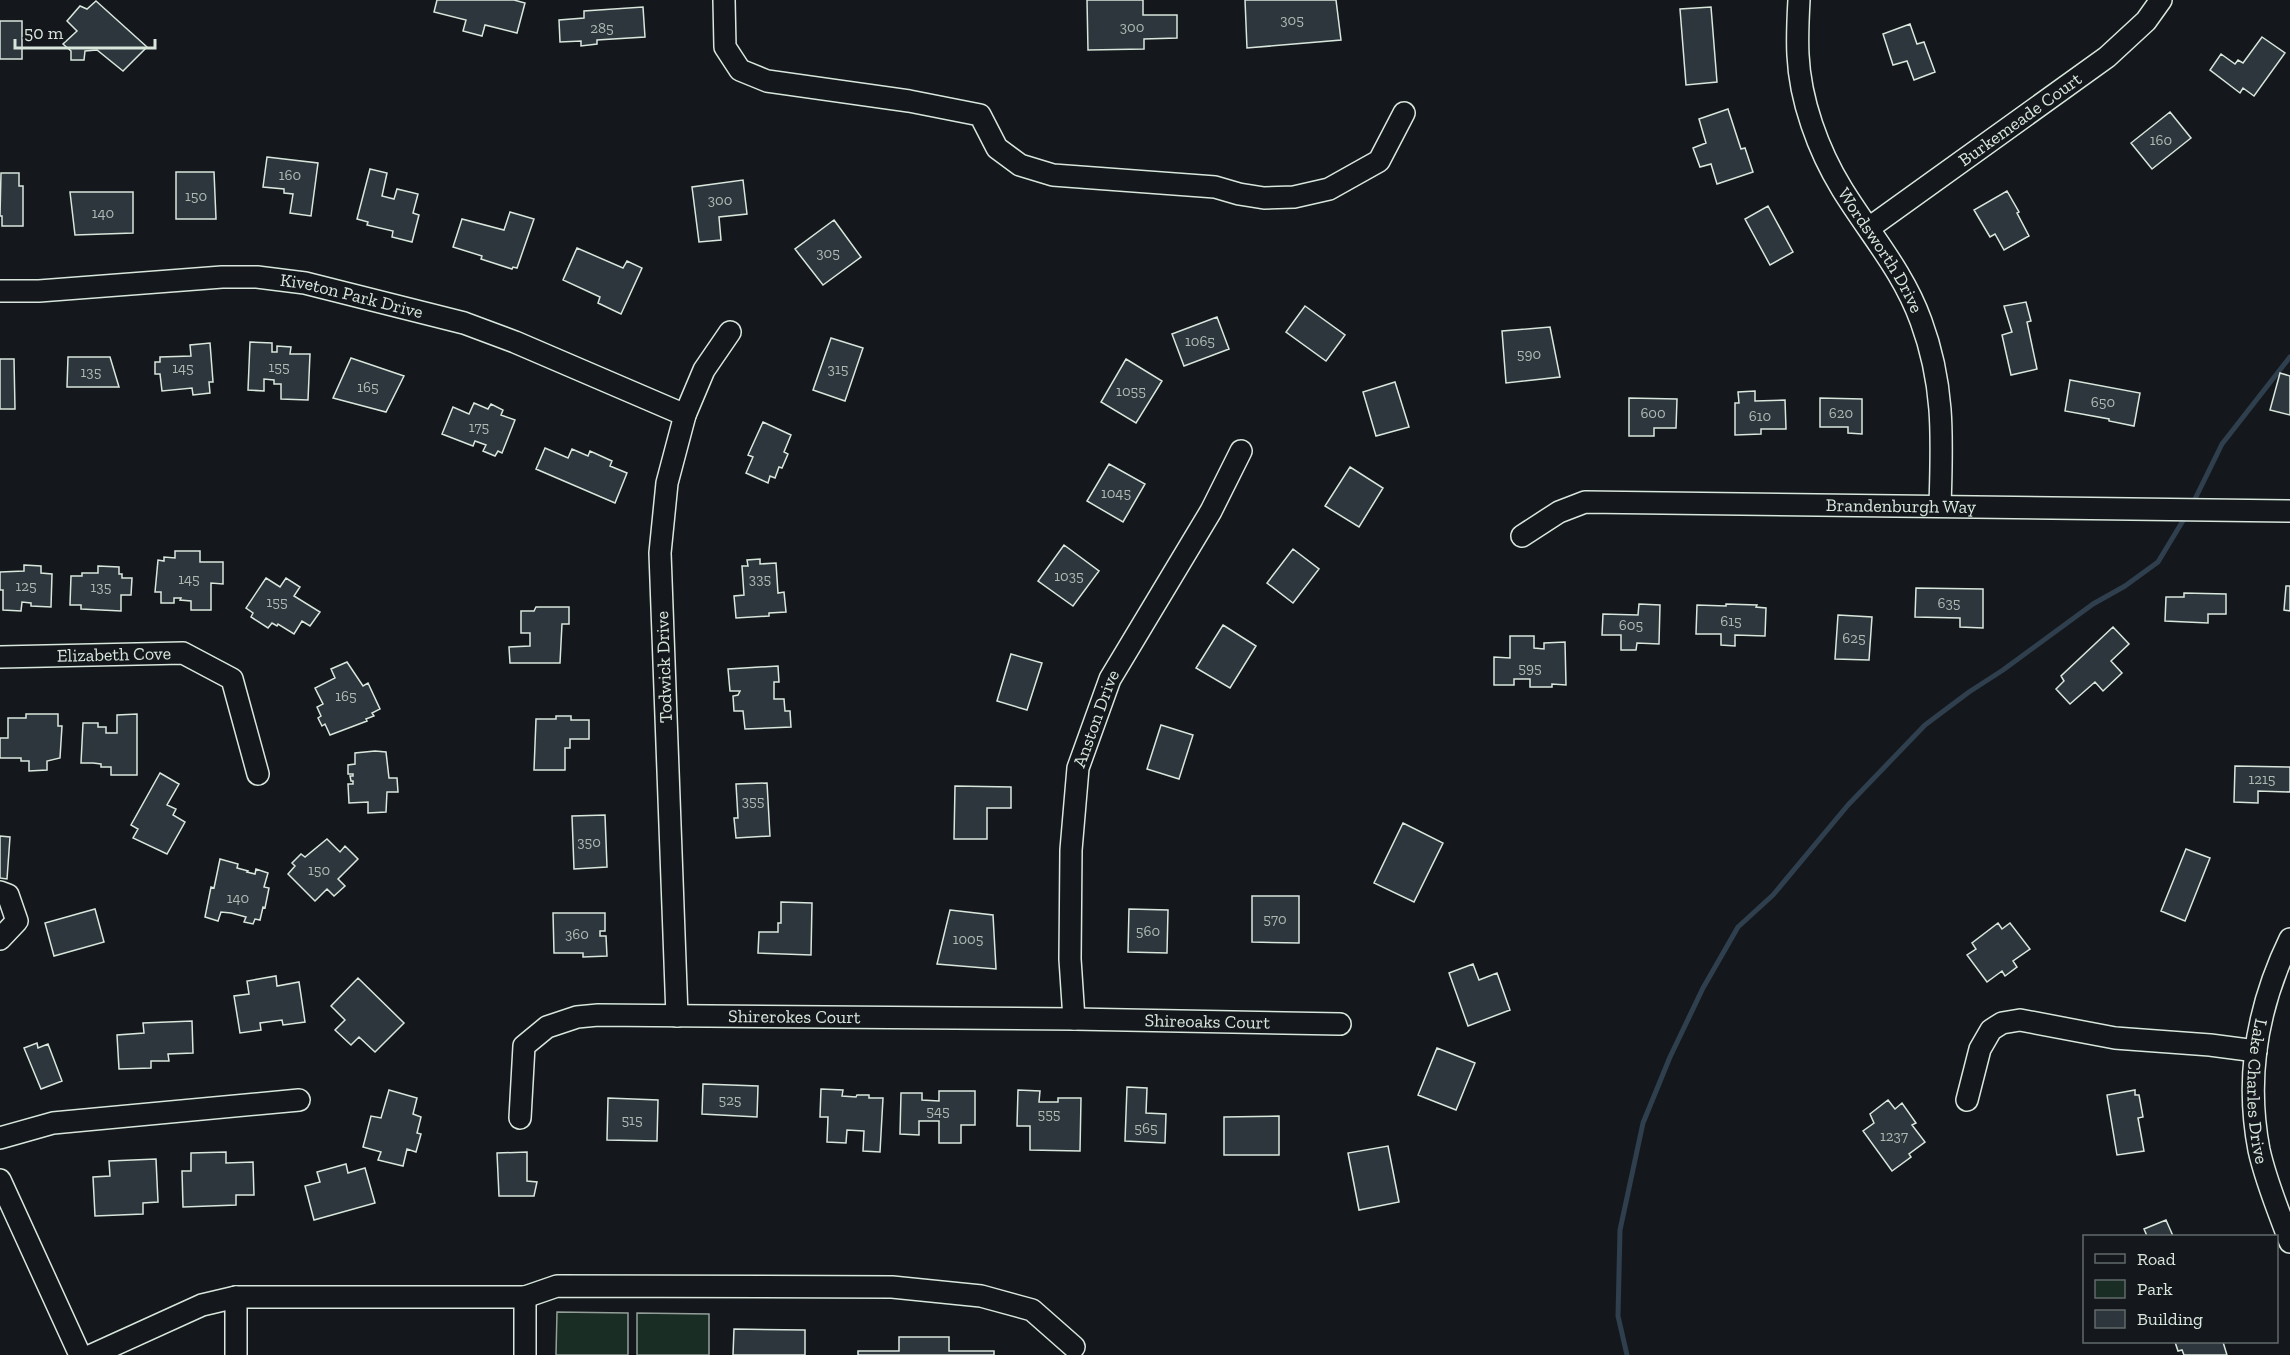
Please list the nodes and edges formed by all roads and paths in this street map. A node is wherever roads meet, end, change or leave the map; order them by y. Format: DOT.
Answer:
graph roads {
  1 [pos="724,0"];
  2 [pos="1798,0"];
  3 [pos="2161,0"];
  4 [pos="1404,113"];
  5 [pos="1869,228"];
  6 [pos="0,291"];
  7 [pos="730,332"];
  8 [pos="685,415"];
  9 [pos="1241,451"];
  10 [pos="1940,506"];
  11 [pos="2290,511"];
  12 [pos="1522,536"];
  13 [pos="0,657"];
  14 [pos="258,774"];
  15 [pos="0,892"];
  16 [pos="0,939"];
  17 [pos="2290,939"];
  18 [pos="677,1016"];
  19 [pos="1074,1019"];
  20 [pos="1340,1024"];
  21 [pos="2256,1051"];
  22 [pos="299,1100"];
  23 [pos="1967,1100"];
  24 [pos="520,1118"];
  25 [pos="0,1138"];
  26 [pos="0,1180"];
  27 [pos="2290,1242"];
  28 [pos="236,1297"];
  29 [pos="525,1297"];
  30 [pos="1074,1347"];
  31 [pos="80,1355"];
  32 [pos="92,1355"];
  33 [pos="236,1355"];
  34 [pos="525,1355"];
  1 -- 4 [label="street"];
  2 -- 5 [label="street, Wordsworth Drive"];
  3 -- 5 [label="street, Burkemeade Court"];
  5 -- 10 [label="street, Wordsworth Drive"];
  6 -- 8 [label="street, Kiveton Park Drive"];
  7 -- 8 [label="street, Todwick Drive"];
  8 -- 18 [label="street, Todwick Drive"];
  9 -- 19 [label="street, Anston Drive"];
  10 -- 11 [label="street, Brandenburgh Way"];
  10 -- 12 [label="street, Brandenburgh Way"];
  13 -- 14 [label="street, Elizabeth Cove"];
  15 -- 16 [label="street"];
  17 -- 21 [label="street, Lake Charles Drive"];
  18 -- 19 [label="street, Shirerokes Court"];
  18 -- 24 [label="street, Shirerokes Court"];
  19 -- 20 [label="street, Shireoaks Court"];
  21 -- 23 [label="street"];
  21 -- 27 [label="street, Lake Charles Drive"];
  22 -- 25 [label="street"];
  26 -- 31 [label="street"];
  28 -- 29 [label="street"];
  28 -- 32 [label="street"];
  28 -- 33 [label="street"];
  29 -- 30 [label="street"];
  29 -- 34 [label="street"];
}
